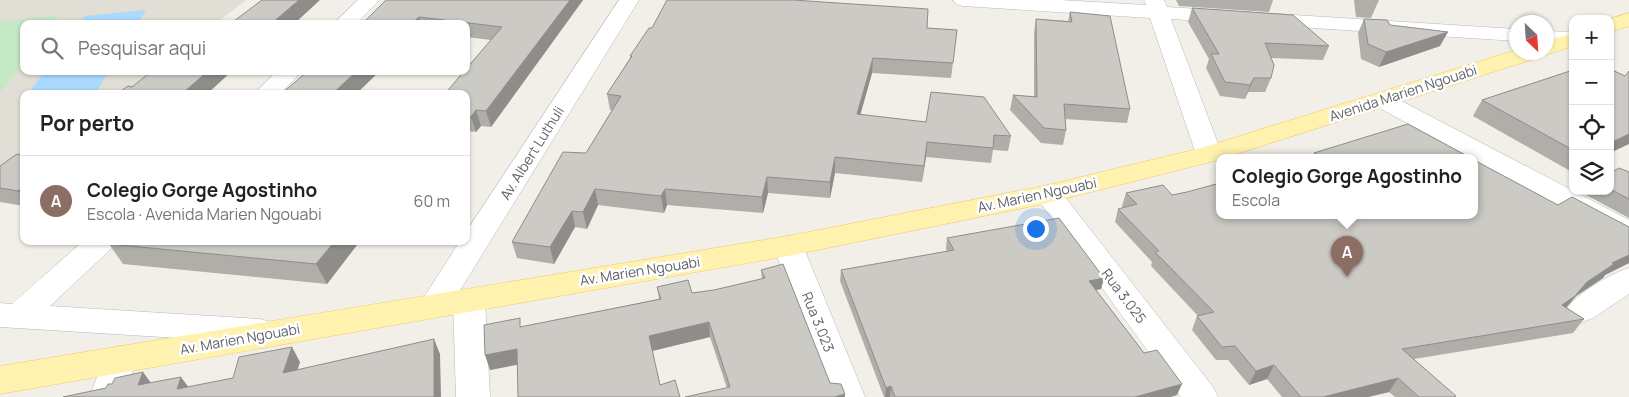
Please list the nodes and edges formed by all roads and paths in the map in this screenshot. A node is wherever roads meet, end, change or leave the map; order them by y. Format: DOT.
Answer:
graph roads {
  1 [pos="370,0"];
  2 [pos="629,0"];
  3 [pos="963,0"];
  4 [pos="1156,6"];
  5 [pos="1629,19"];
  6 [pos="348,20"];
  7 [pos="1614,25"];
  8 [pos="1509,34"];
  9 [pos="1554,38"];
  10 [pos="1569,39"];
  11 [pos="1569,40"];
  12 [pos="1554,45"];
  13 [pos="1509,59"];
  14 [pos="287,75"];
  15 [pos="270,90"];
  16 [pos="1382,100"];
  17 [pos="1274,134"];
  18 [pos="1209,154"];
  19 [pos="1048,194"];
  20 [pos="1629,232"];
  21 [pos="97,245"];
  22 [pos="788,246"];
  23 [pos="1629,279"];
  24 [pos="469,300"];
  25 [pos="435,305"];
  26 [pos="1582,310"];
  27 [pos="9,316"];
  28 [pos="278,332"];
  29 [pos="120,359"];
  30 [pos="0,380"];
  31 [pos="106,397"];
  32 [pos="473,397"];
  33 [pos="848,397"];
  34 [pos="1201,397"];
  1 -- 6 [label="street"];
  2 -- 25 [label="street, Av. Albert Luthuli"];
  3 -- 4 [label="street"];
  4 -- 8 [label="street"];
  4 -- 18 [label="street"];
  5 -- 7 [label="main road"];
  9 -- 10 [label="street"];
  11 -- 12 [label="main road"];
  13 -- 16 [label="main road, Avenida Marien Ngouabi"];
  14 -- 15 [label="street"];
  16 -- 17 [label="main road, Avenida Marien Ngouabi"];
  16 -- 20 [label="street"];
  17 -- 18 [label="main road, Av. Marien Ngouabi"];
  18 -- 19 [label="main road, Av. Marien Ngouabi"];
  19 -- 22 [label="main road, Av. Marien Ngouabi"];
  19 -- 34 [label="street, Rua 3.025"];
  21 -- 27 [label="street"];
  22 -- 24 [label="main road, Av. Marien Ngouabi"];
  22 -- 33 [label="street, Rua 3.023"];
  23 -- 26 [label="street"];
  24 -- 25 [label="main road, Av. Marien Ngouabi"];
  24 -- 32 [label="street"];
  25 -- 28 [label="main road, Av. Marien Ngouabi"];
  27 -- 28 [label="street"];
  28 -- 29 [label="main road, Av. Marien Ngouabi"];
  29 -- 30 [label="main road, Av. Marien Ngouabi"];
  29 -- 31 [label="street"];
}
